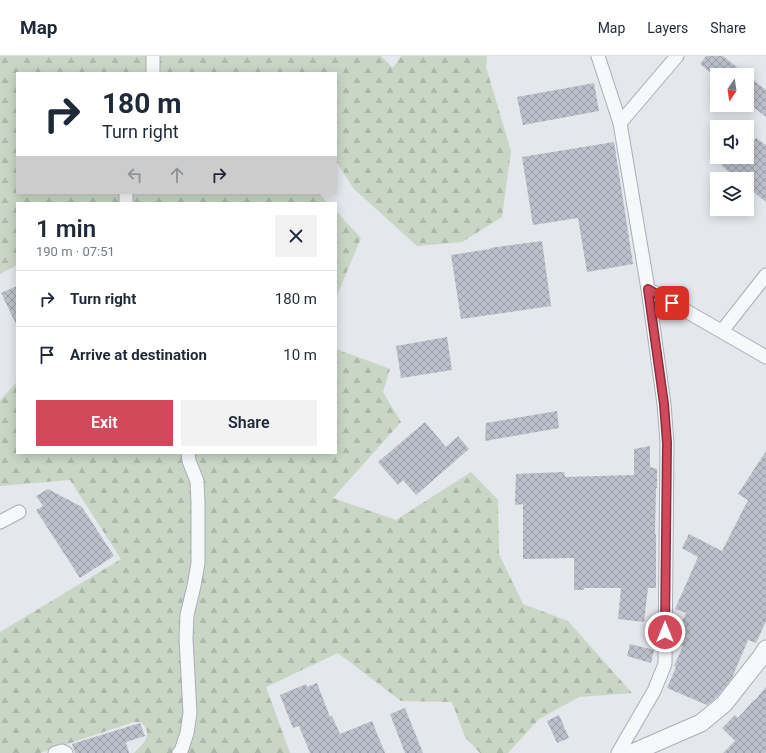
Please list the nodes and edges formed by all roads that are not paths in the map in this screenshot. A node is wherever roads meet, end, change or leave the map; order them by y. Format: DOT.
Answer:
graph roads {
  1 [pos="153,56"];
  2 [pos="598,56"];
  3 [pos="677,56"];
  4 [pos="152,72"];
  5 [pos="620,123"];
  6 [pos="766,275"];
  7 [pos="648,289"];
  8 [pos="722,331"];
  9 [pos="766,357"];
  10 [pos="188,454"];
  11 [pos="19,512"];
  12 [pos="0,522"];
  13 [pos="766,649"];
  14 [pos="55,753"];
  15 [pos="66,753"];
  16 [pos="179,753"];
  17 [pos="618,753"];
  18 [pos="632,753"];
  1 -- 4 [label="street"];
  2 -- 5 [label="street"];
  3 -- 5 [label="street"];
  5 -- 7 [label="street"];
  6 -- 8 [label="street"];
  7 -- 8 [label="street"];
  7 -- 17 [label="street"];
  8 -- 9 [label="street"];
  10 -- 16 [label="street"];
  11 -- 12 [label="street"];
  13 -- 18 [label="street"];
  14 -- 15 [label="street"];
}
